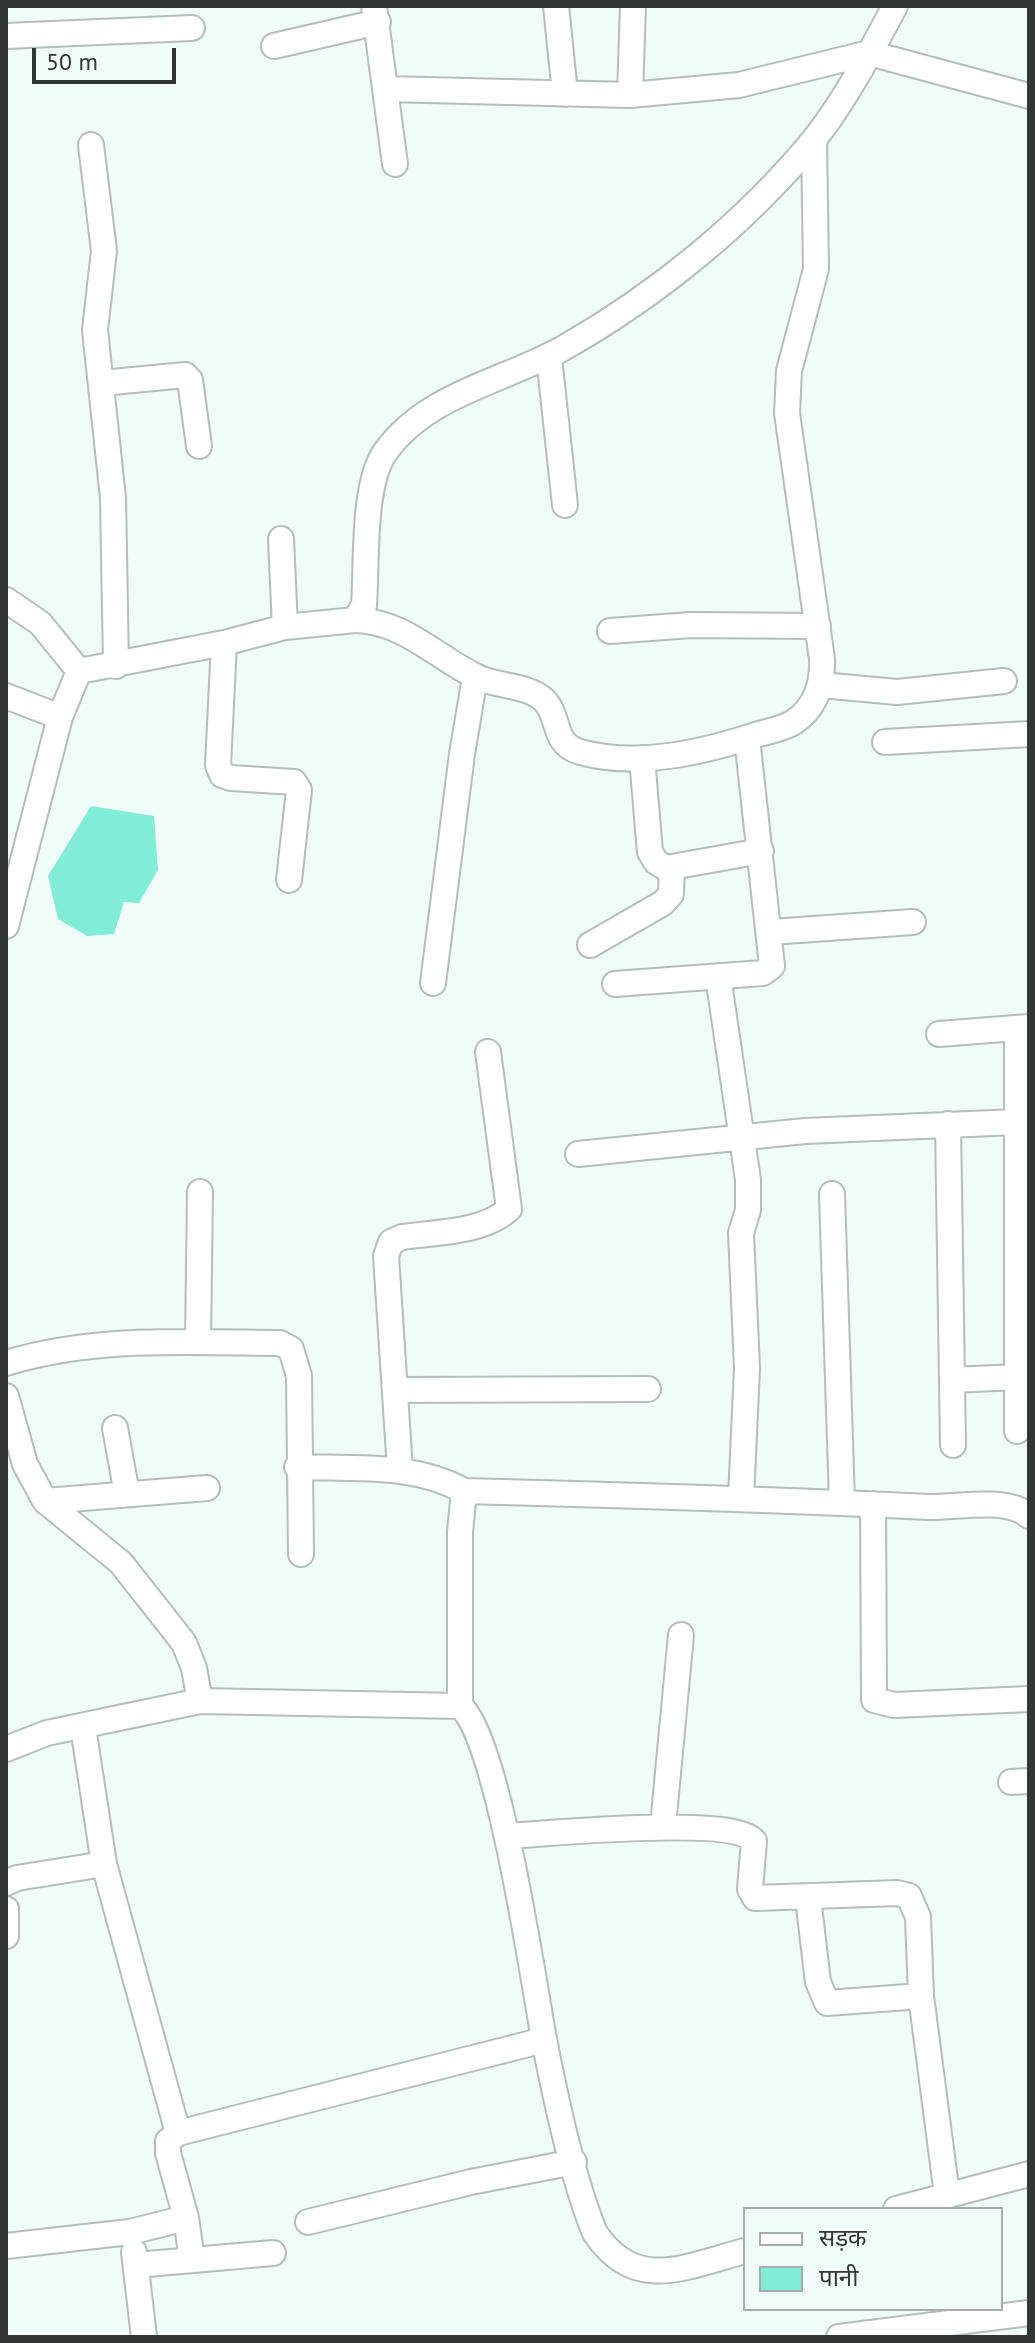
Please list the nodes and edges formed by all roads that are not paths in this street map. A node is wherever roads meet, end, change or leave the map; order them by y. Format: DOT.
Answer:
graph roads {
  1 [pos="556,6"];
  2 [pos="633,6"];
  3 [pos="895,6"];
  4 [pos="376,14"];
  5 [pos="192,28"];
  6 [pos="6,36"];
  7 [pos="274,46"];
  8 [pos="869,53"];
  9 [pos="386,89"];
  10 [pos="565,94"];
  11 [pos="630,95"];
  12 [pos="1029,96"];
  13 [pos="814,140"];
  14 [pos="91,145"];
  15 [pos="395,164"];
  16 [pos="549,357"];
  17 [pos="102,383"];
  18 [pos="199,446"];
  19 [pos="565,505"];
  20 [pos="281,539"];
  21 [pos="6,600"];
  22 [pos="355,620"];
  23 [pos="818,626"];
  24 [pos="285,627"];
  25 [pos="610,631"];
  26 [pos="224,643"];
  27 [pos="116,666"];
  28 [pos="79,671"];
  29 [pos="475,677"];
  30 [pos="1004,681"];
  31 [pos="821,685"];
  32 [pos="6,696"];
  33 [pos="60,717"];
  34 [pos="1029,734"];
  35 [pos="747,738"];
  36 [pos="885,742"];
  37 [pos="642,758"];
  38 [pos="761,851"];
  39 [pos="672,867"];
  40 [pos="289,880"];
  41 [pos="913,922"];
  42 [pos="6,926"];
  43 [pos="771,932"];
  44 [pos="590,945"];
  45 [pos="718,976"];
  46 [pos="433,983"];
  47 [pos="615,984"];
  48 [pos="1023,1027"];
  49 [pos="939,1034"];
  50 [pos="488,1052"];
  51 [pos="1017,1122"];
  52 [pos="948,1124"];
  53 [pos="740,1136"];
  54 [pos="578,1154"];
  55 [pos="200,1192"];
  56 [pos="832,1194"];
  57 [pos="1023,1195"];
  58 [pos="198,1342"];
  59 [pos="6,1363"];
  60 [pos="1017,1377"];
  61 [pos="952,1380"];
  62 [pos="648,1389"];
  63 [pos="397,1390"];
  64 [pos="6,1396"];
  65 [pos="115,1428"];
  66 [pos="1017,1431"];
  67 [pos="953,1445"];
  68 [pos="297,1467"];
  69 [pos="400,1470"];
  70 [pos="207,1488"];
  71 [pos="464,1491"];
  72 [pos="127,1494"];
  73 [pos="741,1498"];
  74 [pos="45,1501"];
  75 [pos="842,1502"];
  76 [pos="873,1504"];
  77 [pos="1029,1516"];
  78 [pos="301,1554"];
  79 [pos="681,1635"];
  80 [pos="1029,1699"];
  81 [pos="200,1701"];
  82 [pos="460,1706"];
  83 [pos="83,1727"];
  84 [pos="6,1749"];
  85 [pos="663,1826"];
  86 [pos="507,1836"];
  87 [pos="104,1864"];
  88 [pos="6,1883"];
  89 [pos="808,1898"];
  90 [pos="6,1909"];
  91 [pos="6,1936"];
  92 [pos="921,1996"];
  93 [pos="544,2040"];
  94 [pos="178,2133"];
  95 [pos="574,2162"];
  96 [pos="1029,2174"];
  97 [pos="947,2195"];
  98 [pos="903,2207"];
  99 [pos="186,2218"];
  100 [pos="308,2222"];
  101 [pos="130,2232"];
  102 [pos="6,2246"];
  103 [pos="743,2252"];
  104 [pos="273,2253"];
  105 [pos="192,2260"];
  106 [pos="136,2265"];
  107 [pos="1015,2322"];
  108 [pos="848,2336"];
  109 [pos="144,2337"];
  110 [pos="839,2337"];
  1 -- 10 [label="street"];
  2 -- 11 [label="street"];
  3 -- 8 [label="street"];
  4 -- 7 [label="street"];
  4 -- 9 [label="street"];
  5 -- 6 [label="street"];
  8 -- 11 [label="street"];
  8 -- 12 [label="street"];
  8 -- 13 [label="street"];
  9 -- 10 [label="street"];
  9 -- 15 [label="street"];
  10 -- 11 [label="street"];
  13 -- 16 [label="street"];
  13 -- 23 [label="street"];
  14 -- 17 [label="street"];
  16 -- 19 [label="street"];
  16 -- 22 [label="street"];
  17 -- 18 [label="street"];
  17 -- 27 [label="street"];
  20 -- 24 [label="street"];
  21 -- 28 [label="street"];
  22 -- 24 [label="street"];
  22 -- 29 [label="street"];
  23 -- 25 [label="street"];
  23 -- 31 [label="street"];
  24 -- 26 [label="street"];
  26 -- 27 [label="street"];
  26 -- 40 [label="street"];
  27 -- 28 [label="street"];
  28 -- 33 [label="street"];
  29 -- 37 [label="street"];
  29 -- 46 [label="street"];
  30 -- 31 [label="street"];
  31 -- 35 [label="street"];
  32 -- 33 [label="street"];
  33 -- 42 [label="street"];
  34 -- 36 [label="street"];
  35 -- 37 [label="street"];
  35 -- 38 [label="street"];
  37 -- 39 [label="street"];
  38 -- 39 [label="street"];
  38 -- 43 [label="street"];
  39 -- 44 [label="street"];
  41 -- 43 [label="street"];
  43 -- 45 [label="street"];
  45 -- 47 [label="street"];
  45 -- 53 [label="street"];
  48 -- 49 [label="street"];
  48 -- 51 [label="street"];
  50 -- 63 [label="street"];
  51 -- 52 [label="street"];
  51 -- 57 [label="street"];
  52 -- 53 [label="street"];
  52 -- 61 [label="street"];
  53 -- 54 [label="street"];
  53 -- 73 [label="street"];
  55 -- 58 [label="street"];
  56 -- 75 [label="street"];
  57 -- 60 [label="street"];
  58 -- 59 [label="street"];
  58 -- 68 [label="street"];
  60 -- 61 [label="street"];
  60 -- 66 [label="street"];
  61 -- 67 [label="street"];
  62 -- 63 [label="street"];
  63 -- 69 [label="street"];
  64 -- 74 [label="street"];
  65 -- 72 [label="street"];
  68 -- 69 [label="street"];
  68 -- 78 [label="street"];
  69 -- 71 [label="street"];
  70 -- 72 [label="street"];
  71 -- 73 [label="street"];
  71 -- 82 [label="street"];
  72 -- 74 [label="street"];
  73 -- 75 [label="street"];
  74 -- 81 [label="street"];
  75 -- 76 [label="street"];
  76 -- 77 [label="street"];
  76 -- 80 [label="street"];
  79 -- 85 [label="street"];
  81 -- 82 [label="street"];
  81 -- 83 [label="street"];
  82 -- 86 [label="street"];
  83 -- 84 [label="street"];
  83 -- 87 [label="street"];
  85 -- 86 [label="street"];
  85 -- 89 [label="street"];
  86 -- 93 [label="street"];
  87 -- 88 [label="street"];
  87 -- 94 [label="street"];
  89 -- 92 [label="street"];
  89 -- 92 [label="street"];
  90 -- 91 [label="street"];
  92 -- 97 [label="street"];
  93 -- 94 [label="street"];
  93 -- 95 [label="street"];
  94 -- 99 [label="street"];
  95 -- 100 [label="street"];
  95 -- 103 [label="street"];
  96 -- 97 [label="street"];
  97 -- 98 [label="street"];
  99 -- 101 [label="street"];
  99 -- 105 [label="street"];
  101 -- 102 [label="street"];
  101 -- 106 [label="street"];
  104 -- 105 [label="street"];
  105 -- 106 [label="street"];
  106 -- 109 [label="street"];
  107 -- 108 [label="street"];
  108 -- 110 [label="street"];
}
